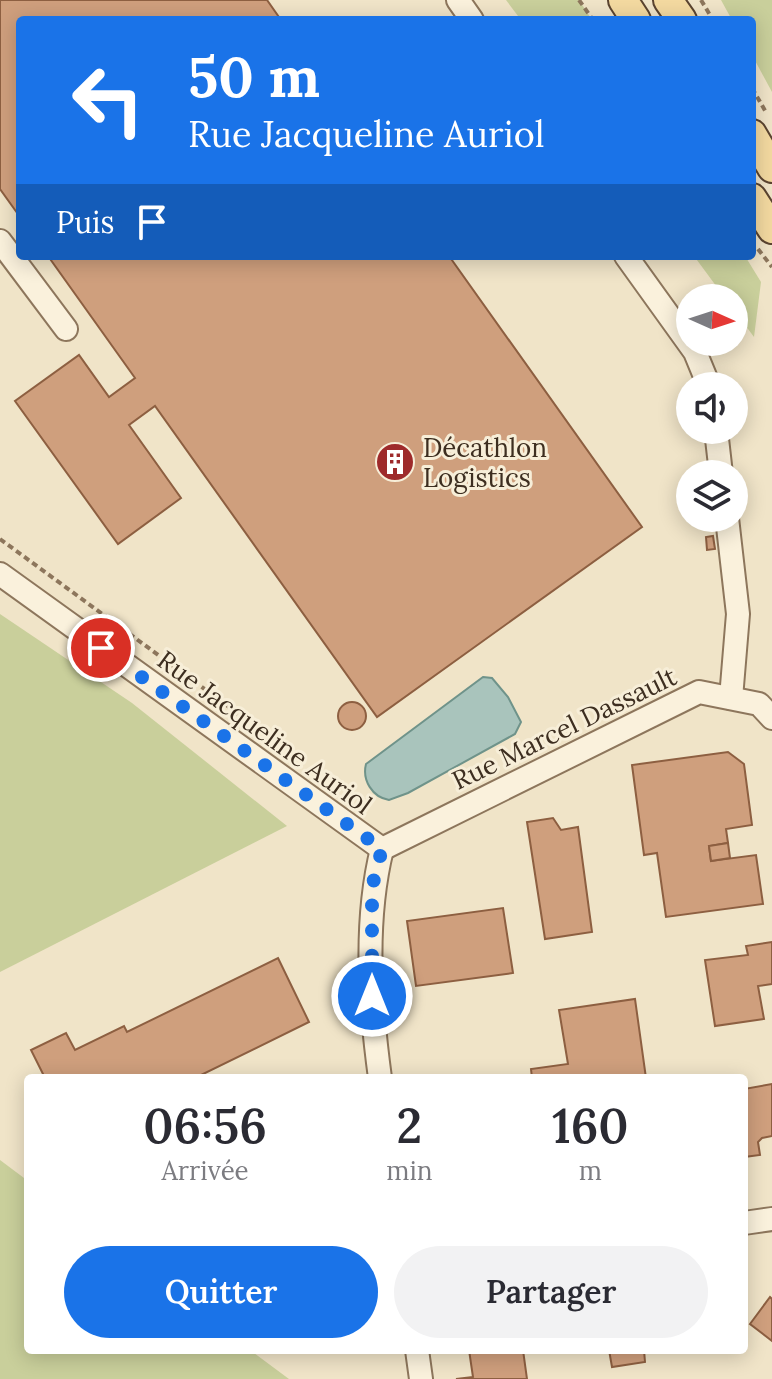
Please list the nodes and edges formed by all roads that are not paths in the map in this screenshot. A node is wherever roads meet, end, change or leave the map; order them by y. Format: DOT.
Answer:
graph roads {
  1 [pos="756,141"];
  2 [pos="772,168"];
  3 [pos="756,204"];
  4 [pos="772,229"];
  5 [pos="0,241"];
  6 [pos="629,260"];
  7 [pos="66,329"];
  8 [pos="703,372"];
  9 [pos="729,532"];
  10 [pos="0,574"];
  11 [pos="731,698"];
  12 [pos="772,718"];
  13 [pos="382,849"];
  14 [pos="379,1074"];
  15 [pos="772,1219"];
  16 [pos="748,1222"];
  17 [pos="418,1354"];
  18 [pos="421,1379"];
  1 -- 2 [label="main road"];
  3 -- 4 [label="main road"];
  5 -- 7 [label="street"];
  6 -- 8 [label="street"];
  9 -- 11 [label="street"];
  10 -- 13 [label="street, Rue Jacqueline Auriol"];
  11 -- 12 [label="street, Rue Marcel Dassault"];
  11 -- 13 [label="street, Rue Marcel Dassault"];
  13 -- 14 [label="street"];
  15 -- 16 [label="street"];
  17 -- 18 [label="street"];
}
